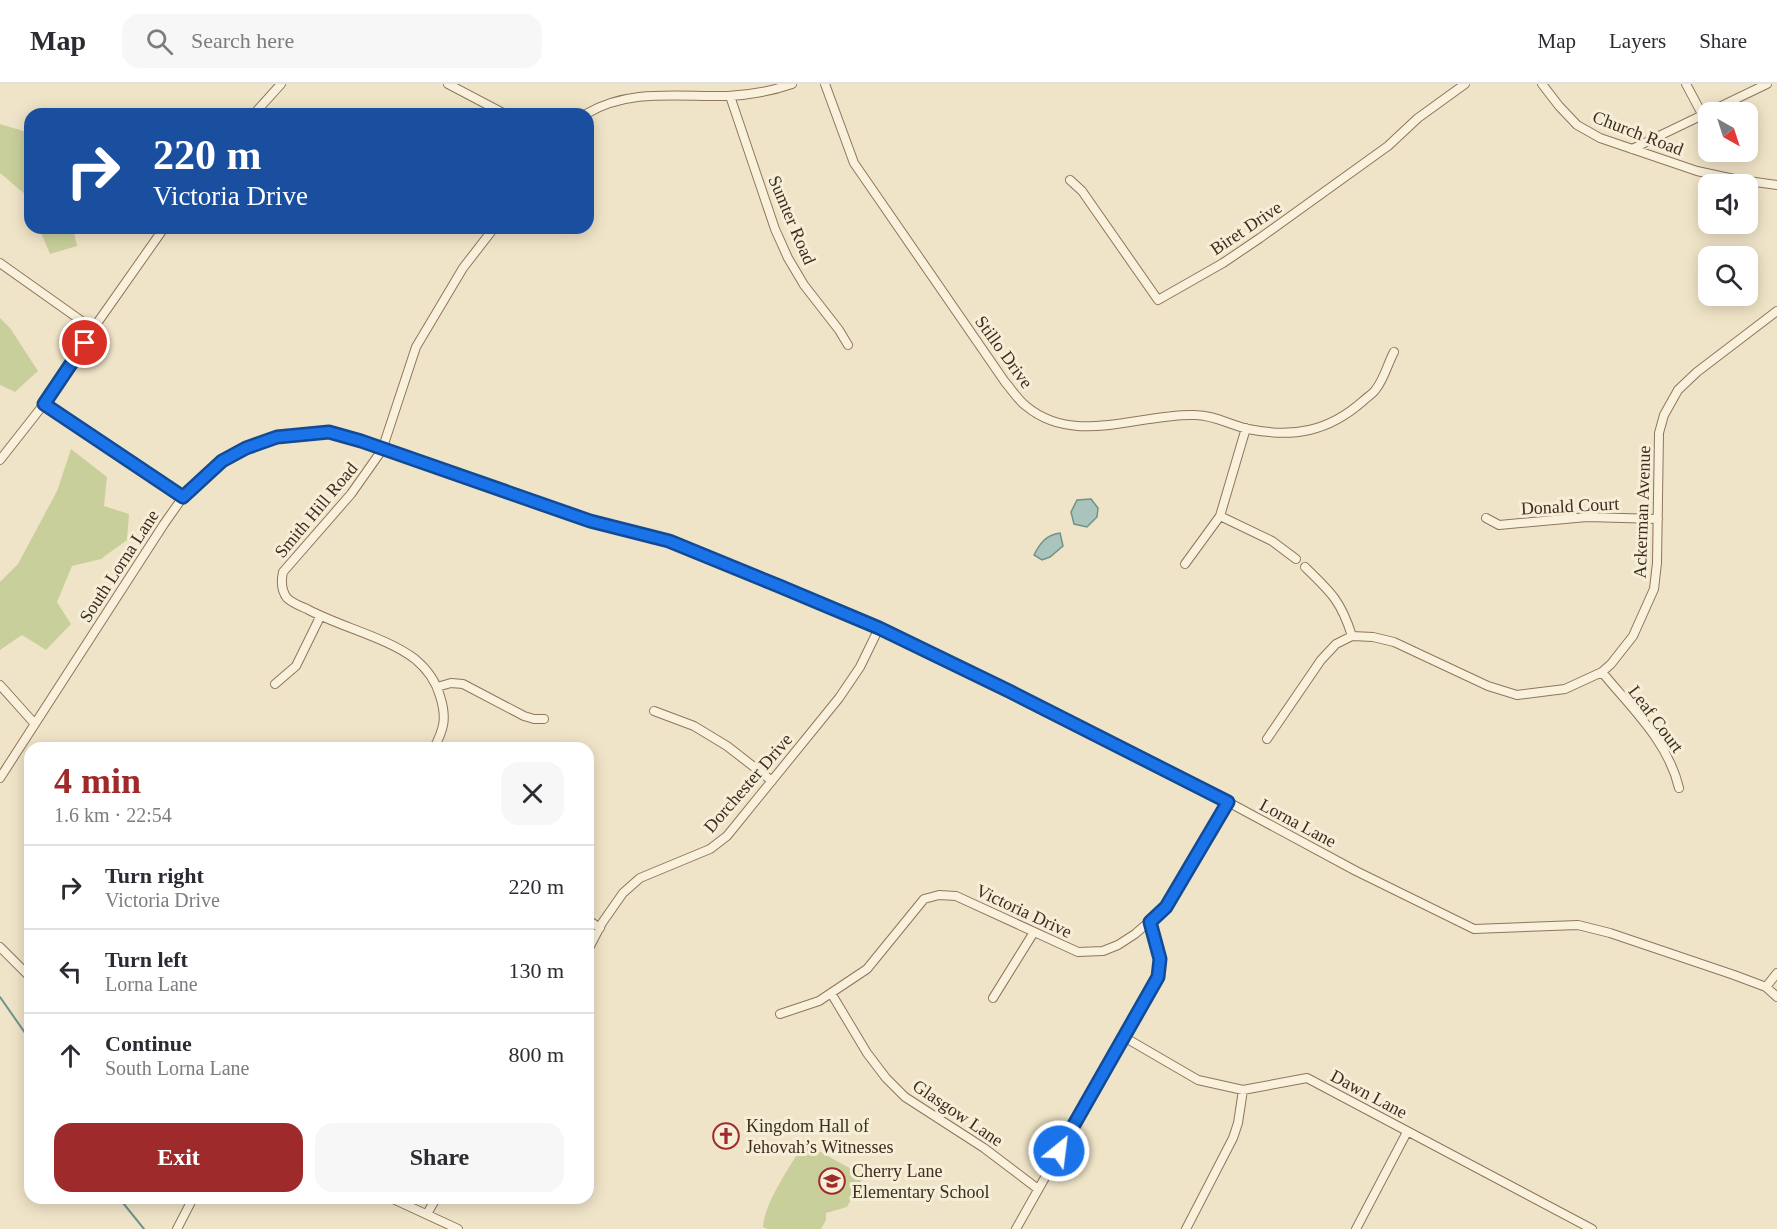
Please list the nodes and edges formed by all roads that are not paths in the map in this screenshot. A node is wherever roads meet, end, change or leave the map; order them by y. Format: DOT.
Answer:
graph roads {
  1 [pos="281,84"];
  2 [pos="448,84"];
  3 [pos="792,84"];
  4 [pos="825,84"];
  5 [pos="1465,84"];
  6 [pos="1542,84"];
  7 [pos="1686,84"];
  8 [pos="1767,84"];
  9 [pos="730,96"];
  10 [pos="1728,102"];
  11 [pos="1698,106"];
  12 [pos="259,108"];
  13 [pos="494,108"];
  14 [pos="594,110"];
  15 [pos="1698,116"];
  16 [pos="1632,149"];
  17 [pos="1070,180"];
  18 [pos="1777,185"];
  19 [pos="160,234"];
  20 [pos="489,234"];
  21 [pos="0,263"];
  22 [pos="1777,311"];
  23 [pos="93,329"];
  24 [pos="848,345"];
  25 [pos="1394,352"];
  26 [pos="44,404"];
  27 [pos="1246,428"];
  28 [pos="382,450"];
  29 [pos="0,459"];
  30 [pos="183,497"];
  31 [pos="1220,516"];
  32 [pos="1486,518"];
  33 [pos="1658,519"];
  34 [pos="1296,559"];
  35 [pos="1185,564"];
  36 [pos="1305,567"];
  37 [pos="320,616"];
  38 [pos="879,628"];
  39 [pos="1352,636"];
  40 [pos="1602,672"];
  41 [pos="275,684"];
  42 [pos="0,685"];
  43 [pos="437,687"];
  44 [pos="654,711"];
  45 [pos="544,719"];
  46 [pos="34,723"];
  47 [pos="1267,739"];
  48 [pos="437,742"];
  49 [pos="0,778"];
  50 [pos="772,781"];
  51 [pos="1679,788"];
  52 [pos="1228,802"];
  53 [pos="1150,922"];
  54 [pos="594,924"];
  55 [pos="600,928"];
  56 [pos="1034,932"];
  57 [pos="594,939"];
  58 [pos="0,947"];
  59 [pos="24,971"];
  60 [pos="1777,973"];
  61 [pos="1766,987"];
  62 [pos="831,993"];
  63 [pos="1777,997"];
  64 [pos="993,998"];
  65 [pos="780,1014"];
  66 [pos="1124,1037"];
  67 [pos="1243,1090"];
  68 [pos="1407,1132"];
  69 [pos="1038,1189"];
  70 [pos="190,1204"];
  71 [pos="404,1204"];
  72 [pos="433,1204"];
  73 [pos="427,1214"];
  74 [pos="177,1229"];
  75 [pos="458,1229"];
  76 [pos="1016,1229"];
  77 [pos="1186,1229"];
  78 [pos="1356,1229"];
  79 [pos="1592,1229"];
  1 -- 12 [label="street"];
  2 -- 13 [label="street"];
  3 -- 9 [label="street"];
  4 -- 27 [label="street, Stillo Drive"];
  5 -- 17 [label="street, Biret Drive"];
  6 -- 16 [label="street, Church Road"];
  7 -- 11 [label="street"];
  8 -- 10 [label="street"];
  9 -- 14 [label="street"];
  9 -- 24 [label="street, Sumter Road"];
  15 -- 16 [label="street"];
  16 -- 18 [label="street, Church Road"];
  19 -- 23 [label="street"];
  20 -- 28 [label="street, Smith Hill Road"];
  21 -- 23 [label="street"];
  22 -- 33 [label="street, Ackerman Avenue"];
  23 -- 26 [label="street"];
  25 -- 27 [label="street, Stillo Drive"];
  26 -- 29 [label="street"];
  26 -- 30 [label="street"];
  27 -- 31 [label="street"];
  28 -- 30 [label="street, South Lorna Lane"];
  28 -- 37 [label="street, Smith Hill Road"];
  28 -- 38 [label="street, Lorna Lane"];
  30 -- 46 [label="street, South Lorna Lane"];
  31 -- 34 [label="street"];
  31 -- 35 [label="street"];
  32 -- 33 [label="street, Donald Court"];
  33 -- 40 [label="street, Ackerman Avenue"];
  36 -- 39 [label="street"];
  37 -- 41 [label="street"];
  37 -- 43 [label="street, Smith Hill Road"];
  38 -- 50 [label="street, Dorchester Drive"];
  38 -- 52 [label="street, Lorna Lane"];
  39 -- 40 [label="street, Ackerman Avenue"];
  39 -- 47 [label="street"];
  40 -- 51 [label="street, Leaf Court"];
  42 -- 46 [label="street"];
  43 -- 45 [label="street"];
  43 -- 48 [label="street, Smith Hill Road"];
  44 -- 50 [label="street"];
  46 -- 49 [label="street, South Lorna Lane"];
  50 -- 55 [label="street, Dorchester Drive"];
  52 -- 53 [label="street, Victoria Drive"];
  52 -- 61 [label="street, Lorna Lane"];
  53 -- 56 [label="street, Victoria Drive"];
  53 -- 66 [label="street"];
  54 -- 55 [label="street"];
  55 -- 57 [label="street, Dorchester Drive"];
  56 -- 62 [label="street, Victoria Drive"];
  56 -- 64 [label="street"];
  58 -- 59 [label="street"];
  60 -- 61 [label="street"];
  61 -- 63 [label="street, Lorna Lane"];
  62 -- 65 [label="street, Victoria Drive"];
  62 -- 69 [label="street, Glasgow Lane"];
  66 -- 67 [label="street, Dawn Lane"];
  66 -- 69 [label="street"];
  67 -- 68 [label="street, Dawn Lane"];
  67 -- 77 [label="street"];
  68 -- 78 [label="street"];
  68 -- 79 [label="street, Dawn Lane"];
  69 -- 76 [label="street"];
  70 -- 74 [label="street"];
  71 -- 73 [label="street"];
  72 -- 73 [label="street"];
  73 -- 75 [label="street"];
}
